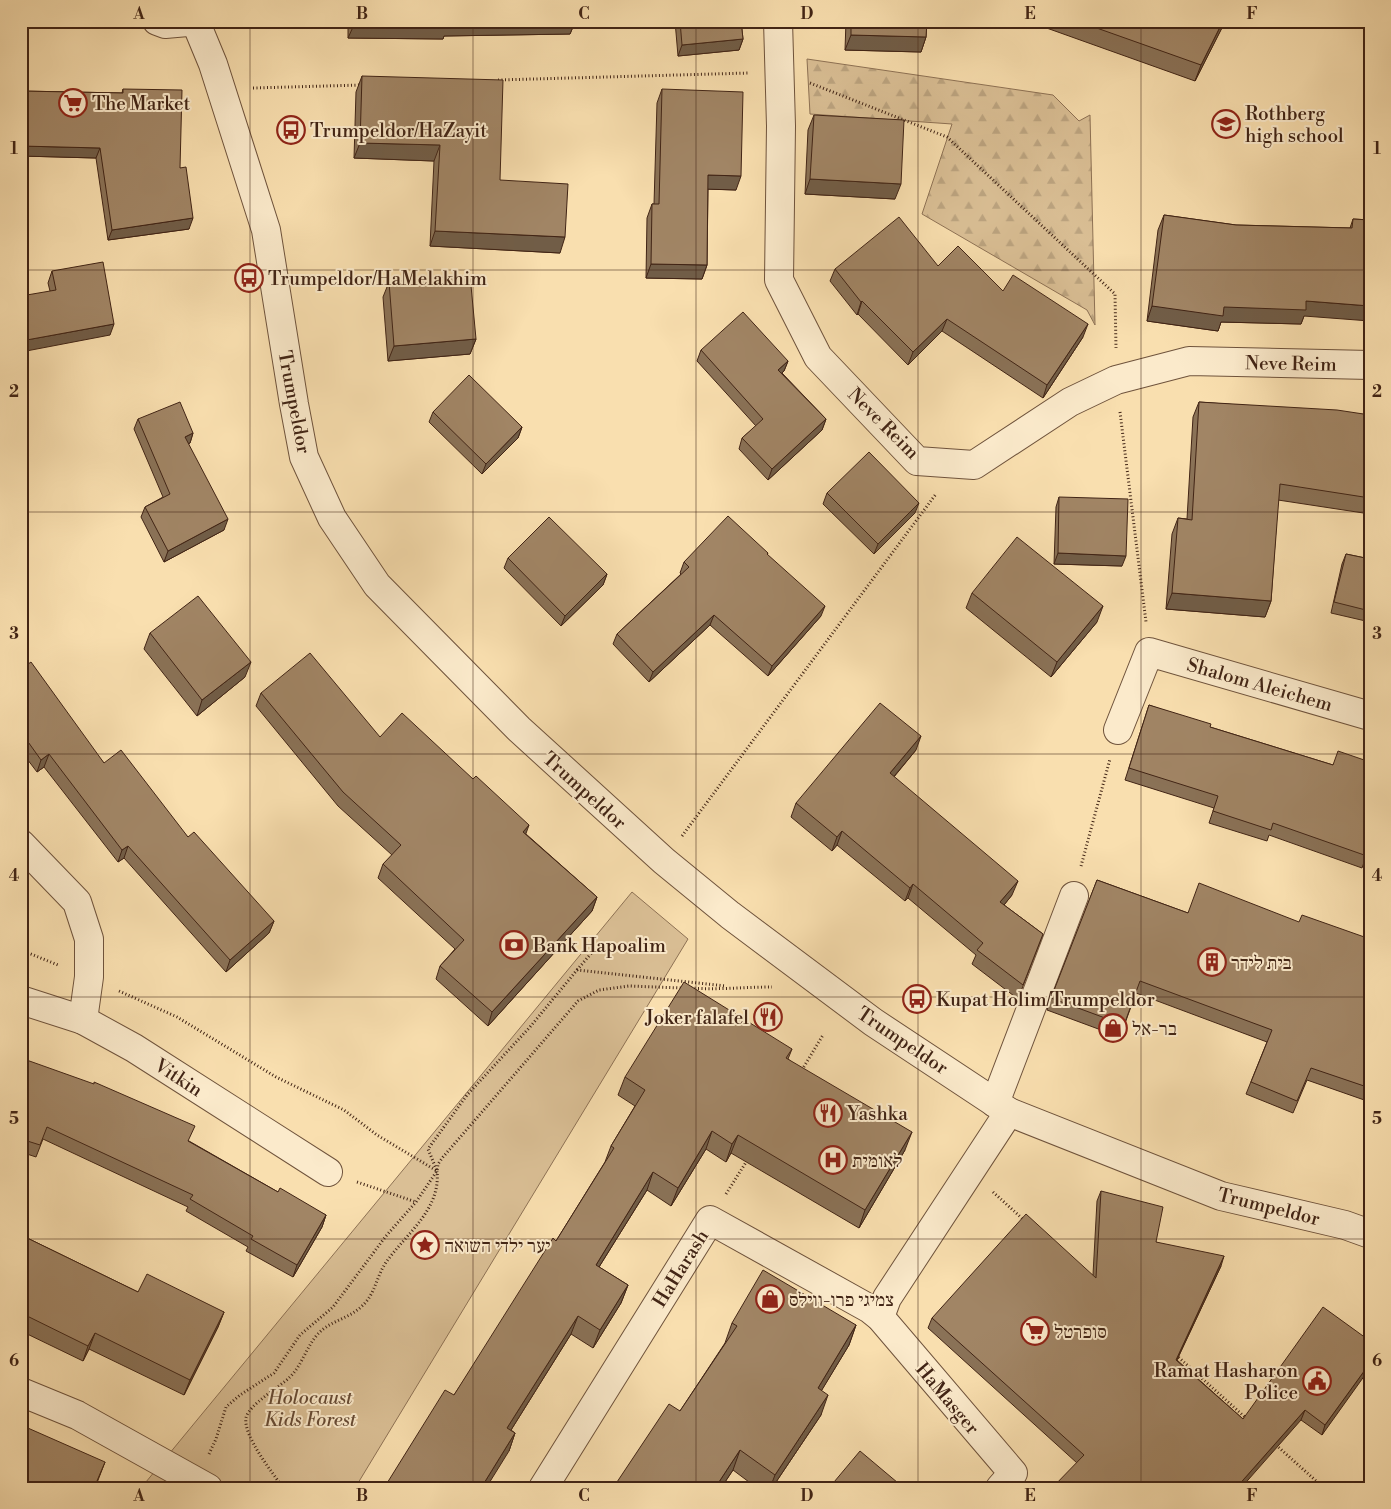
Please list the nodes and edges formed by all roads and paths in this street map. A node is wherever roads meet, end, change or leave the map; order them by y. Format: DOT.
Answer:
graph roads {
  1 [pos="157,21"];
  2 [pos="778,21"];
  3 [pos="197,22"];
  4 [pos="780,72"];
  5 [pos="490,81"];
  6 [pos="371,84"];
  7 [pos="221,89"];
  8 [pos="1370,365"];
  9 [pos="1116,380"];
  10 [pos="959,464"];
  11 [pos="1149,652"];
  12 [pos="1370,716"];
  13 [pos="1118,730"];
  14 [pos="21,844"];
  15 [pos="664,861"];
  16 [pos="1074,896"];
  17 [pos="600,943"];
  18 [pos="21,950"];
  19 [pos="577,970"];
  20 [pos="89,977"];
  21 [pos="21,1000"];
  22 [pos="83,1020"];
  23 [pos="823,1035"];
  24 [pos="797,1078"];
  25 [pos="1002,1108"];
  26 [pos="751,1153"];
  27 [pos="437,1171"];
  28 [pos="328,1172"];
  29 [pos="970,1172"];
  30 [pos="416,1202"];
  31 [pos="710,1220"];
  32 [pos="1029,1224"];
  33 [pos="1362,1227"];
  34 [pos="1370,1242"];
  35 [pos="879,1308"];
  36 [pos="1169,1350"];
  37 [pos="21,1392"];
  38 [pos="1250,1422"];
  39 [pos="1273,1442"];
  40 [pos="202,1485"];
  41 [pos="283,1488"];
  42 [pos="543,1488"];
  43 [pos="1000,1488"];
  44 [pos="1324,1488"];
  1 -- 3 [label="street"];
  2 -- 4 [label="street, Neve Reim"];
  3 -- 7 [label="street, Trumpeldor"];
  4 -- 5 [label="path"];
  4 -- 9 [label="path"];
  4 -- 10 [label="street, Neve Reim"];
  6 -- 7 [label="path"];
  7 -- 15 [label="street, Trumpeldor"];
  8 -- 9 [label="street, Neve Reim"];
  9 -- 10 [label="street, Neve Reim"];
  9 -- 11 [label="path"];
  10 -- 15 [label="path"];
  11 -- 12 [label="street, Shalom Aleichem"];
  11 -- 13 [label="street"];
  13 -- 16 [label="path"];
  14 -- 20 [label="street"];
  15 -- 25 [label="street, Trumpeldor"];
  16 -- 25 [label="street"];
  17 -- 19 [label="path"];
  18 -- 20 [label="path"];
  19 -- 27 [label="path"];
  19 -- 27 [label="path"];
  20 -- 22 [label="street"];
  20 -- 27 [label="path"];
  21 -- 22 [label="street, Vitkin"];
  22 -- 28 [label="street, Vitkin"];
  23 -- 24 [label="path"];
  25 -- 29 [label="street"];
  25 -- 33 [label="street, Trumpeldor"];
  26 -- 31 [label="path"];
  27 -- 30 [label="path"];
  27 -- 41 [label="path"];
  28 -- 30 [label="path"];
  29 -- 32 [label="path"];
  29 -- 35 [label="street"];
  30 -- 40 [label="path"];
  31 -- 35 [label="street, HaHarash"];
  31 -- 42 [label="street, HaHarash"];
  33 -- 34 [label="street"];
  35 -- 43 [label="street, HaMasger"];
  36 -- 38 [label="path"];
  37 -- 40 [label="street"];
  39 -- 44 [label="path"];
}
